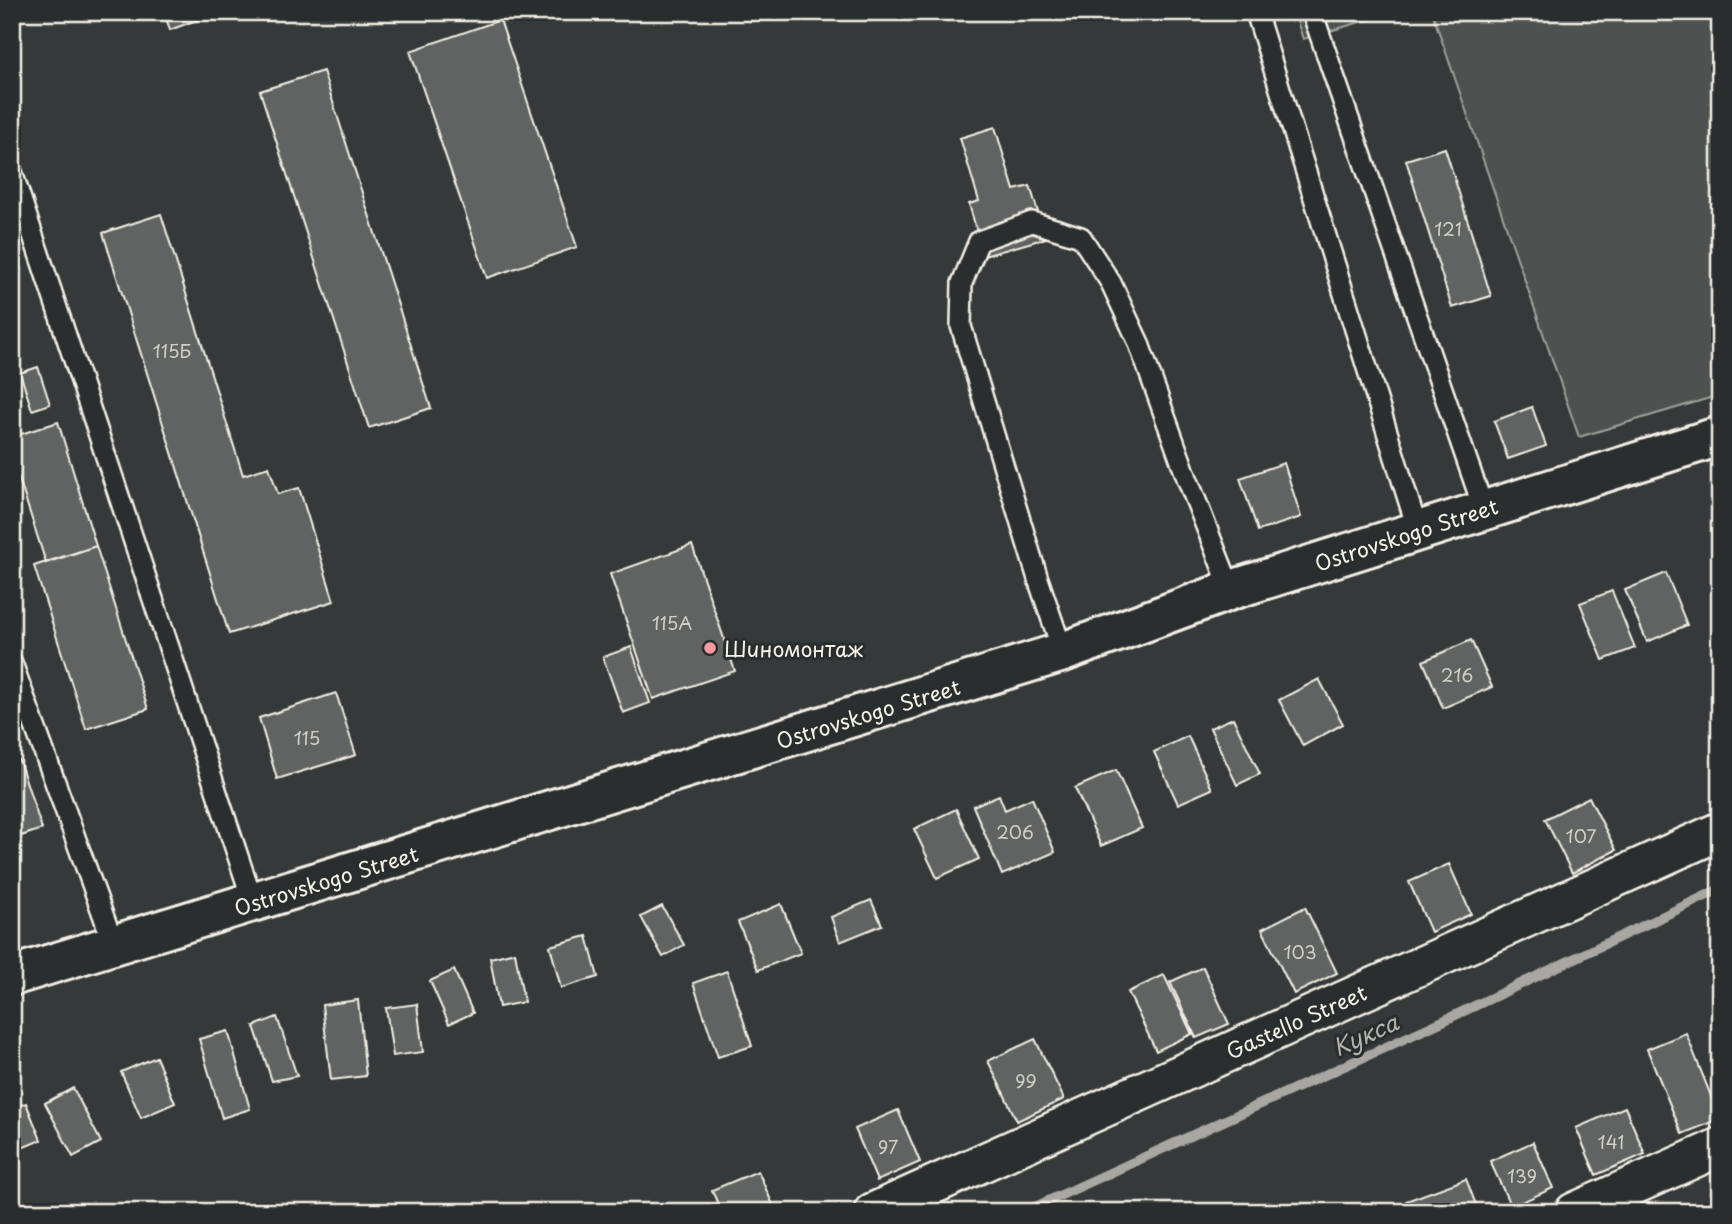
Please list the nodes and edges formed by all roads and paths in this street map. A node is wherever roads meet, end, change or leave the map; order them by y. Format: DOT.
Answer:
graph roads {
  1 [pos="1256,12"];
  2 [pos="1312,12"];
  3 [pos="12,172"];
  4 [pos="1720,436"];
  5 [pos="1484,510"];
  6 [pos="1418,531"];
  7 [pos="1231,590"];
  8 [pos="1063,652"];
  9 [pos="12,663"];
  10 [pos="1720,831"];
  11 [pos="253,902"];
  12 [pos="114,945"];
  13 [pos="12,976"];
  14 [pos="1720,1147"];
  15 [pos="873,1212"];
  16 [pos="1574,1212"];
  1 -- 6 [label="lane"];
  2 -- 5 [label="lane"];
  3 -- 11 [label="lane"];
  4 -- 5 [label="street, Ostrovskogo Street"];
  5 -- 6 [label="street, Ostrovskogo Street"];
  6 -- 7 [label="street, Ostrovskogo Street"];
  7 -- 8 [label="street, Ostrovskogo Street"];
  7 -- 8 [label="lane"];
  8 -- 11 [label="street, Ostrovskogo Street"];
  9 -- 12 [label="lane"];
  10 -- 15 [label="street, Gastello Street"];
  11 -- 12 [label="street, Ostrovskogo Street"];
  12 -- 13 [label="street, Ostrovskogo Street"];
  14 -- 16 [label="street"];
}
